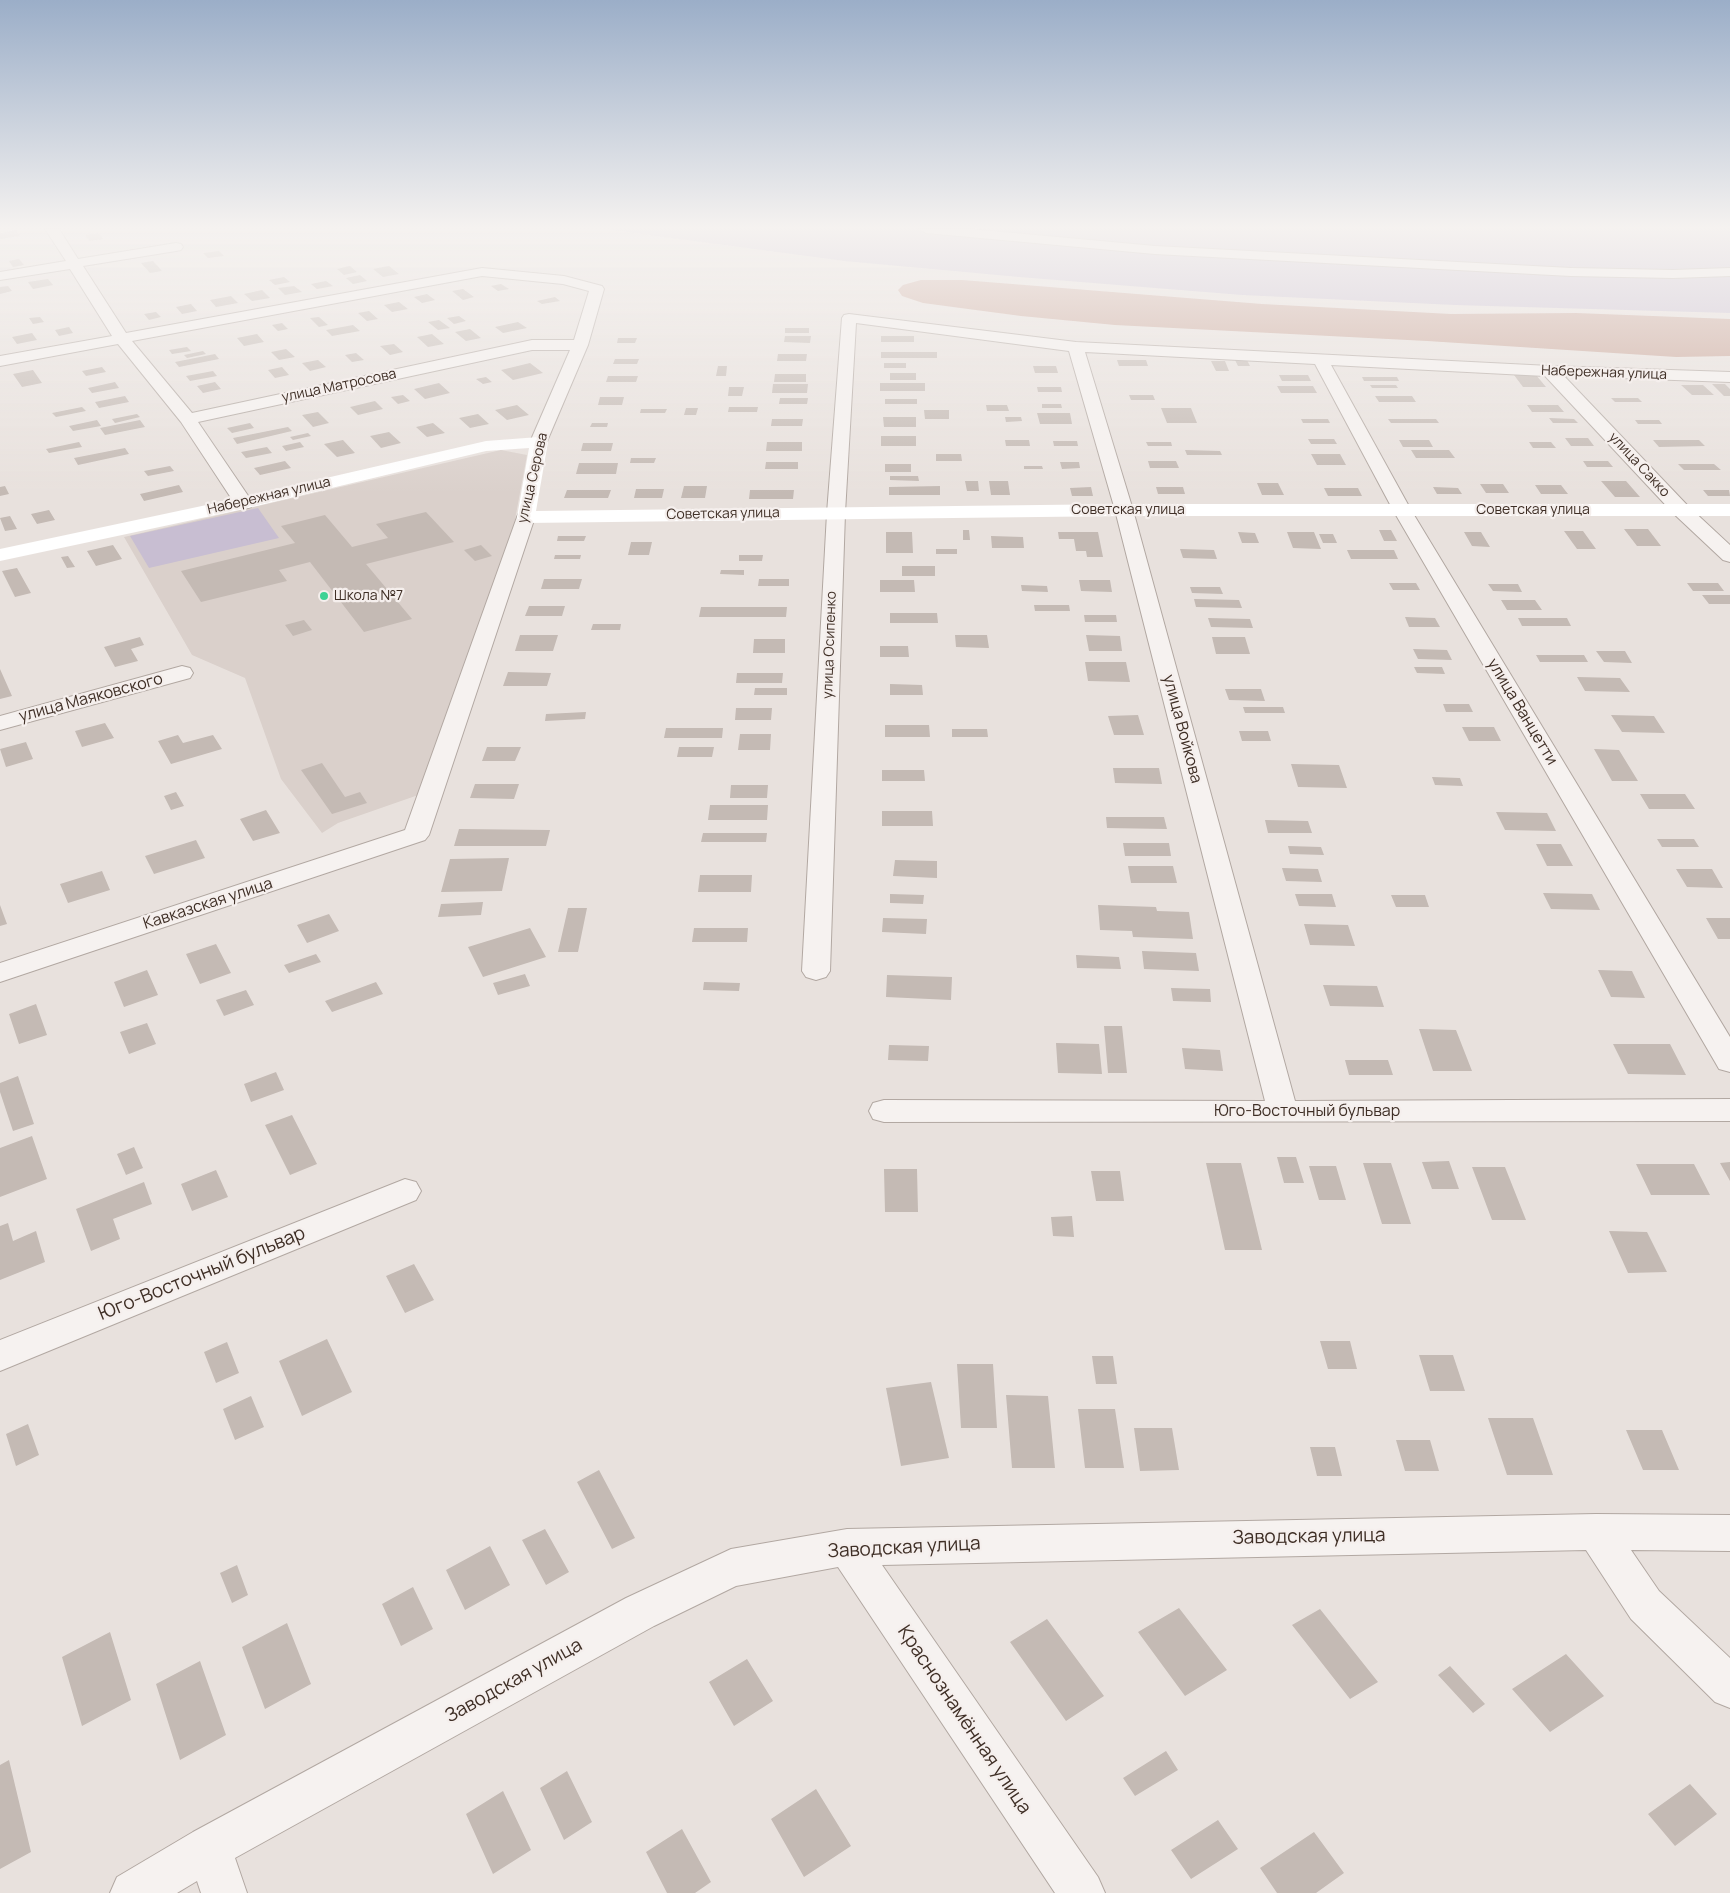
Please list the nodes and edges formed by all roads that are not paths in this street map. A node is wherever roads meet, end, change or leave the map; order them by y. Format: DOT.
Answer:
graph roads {
  1 [pos="108,317"];
  2 [pos="238,317"];
  3 [pos="588,317"];
  4 [pos="850,318"];
  5 [pos="122,339"];
  6 [pos="580,345"];
  7 [pos="1076,347"];
  8 [pos="1320,359"];
  9 [pos="0,362"];
  10 [pos="1550,371"];
  11 [pos="1730,377"];
  12 [pos="188,419"];
  13 [pos="539,442"];
  14 [pos="244,503"];
  15 [pos="1124,510"];
  16 [pos="1402,510"];
  17 [pos="1681,510"];
  18 [pos="1730,510"];
  19 [pos="836,513"];
  20 [pos="526,517"];
  21 [pos="0,555"];
  22 [pos="1730,556"];
  23 [pos="182,673"];
  24 [pos="0,724"];
  25 [pos="416,835"];
  26 [pos="816,971"];
  27 [pos="0,973"];
  28 [pos="1730,1062"];
  29 [pos="1730,1110"];
  30 [pos="884,1112"];
  31 [pos="1283,1112"];
  32 [pos="405,1191"];
  33 [pos="0,1356"];
  34 [pos="1596,1532"];
  35 [pos="1730,1533"];
  36 [pos="847,1547"];
  37 [pos="1730,1687"];
  38 [pos="209,1848"];
  39 [pos="133,1893"];
  40 [pos="224,1893"];
  41 [pos="1082,1893"];
  1 -- 5 [label="street"];
  2 -- 5 [label="street, улица Серова"];
  3 -- 6 [label="street, улица Серова"];
  4 -- 7 [label="street, Набережная улица"];
  4 -- 19 [label="street, улица Осипенко"];
  5 -- 9 [label="street"];
  5 -- 12 [label="street"];
  6 -- 12 [label="street, улица Матросова"];
  6 -- 13 [label="street, улица Серова"];
  7 -- 8 [label="street, Набережная улица"];
  7 -- 15 [label="street, улица Войкова"];
  8 -- 10 [label="street, Набережная улица"];
  8 -- 16 [label="street, улица Ванцетти"];
  10 -- 11 [label="street, Набережная улица"];
  10 -- 17 [label="street, улица Сакко"];
  12 -- 14 [label="street"];
  13 -- 14 [label="street, Набережная улица"];
  13 -- 20 [label="street, улица Серова"];
  14 -- 21 [label="street, Набережная улица"];
  15 -- 16 [label="street, Советская улица"];
  15 -- 19 [label="street, Советская улица"];
  15 -- 31 [label="street, улица Войкова"];
  16 -- 17 [label="street, Советская улица"];
  16 -- 28 [label="street, улица Ванцетти"];
  17 -- 18 [label="street, Советская улица"];
  17 -- 22 [label="street, улица Сакко"];
  19 -- 20 [label="street, Советская улица"];
  19 -- 26 [label="street, улица Осипенко"];
  20 -- 25 [label="street, улица Серова"];
  23 -- 24 [label="street, улица Маяковского"];
  25 -- 27 [label="street, Кавказская улица"];
  29 -- 31 [label="street, Юго-Восточный бульвар"];
  30 -- 31 [label="street, Юго-Восточный бульвар"];
  32 -- 33 [label="street, Юго-Восточный бульвар"];
  34 -- 35 [label="street, Заводская улица"];
  34 -- 36 [label="street, Заводская улица"];
  34 -- 37 [label="street"];
  36 -- 38 [label="street, Заводская улица"];
  36 -- 41 [label="street, Краснознамённая улица"];
  38 -- 39 [label="street, Заводская улица"];
  38 -- 40 [label="street"];
}
